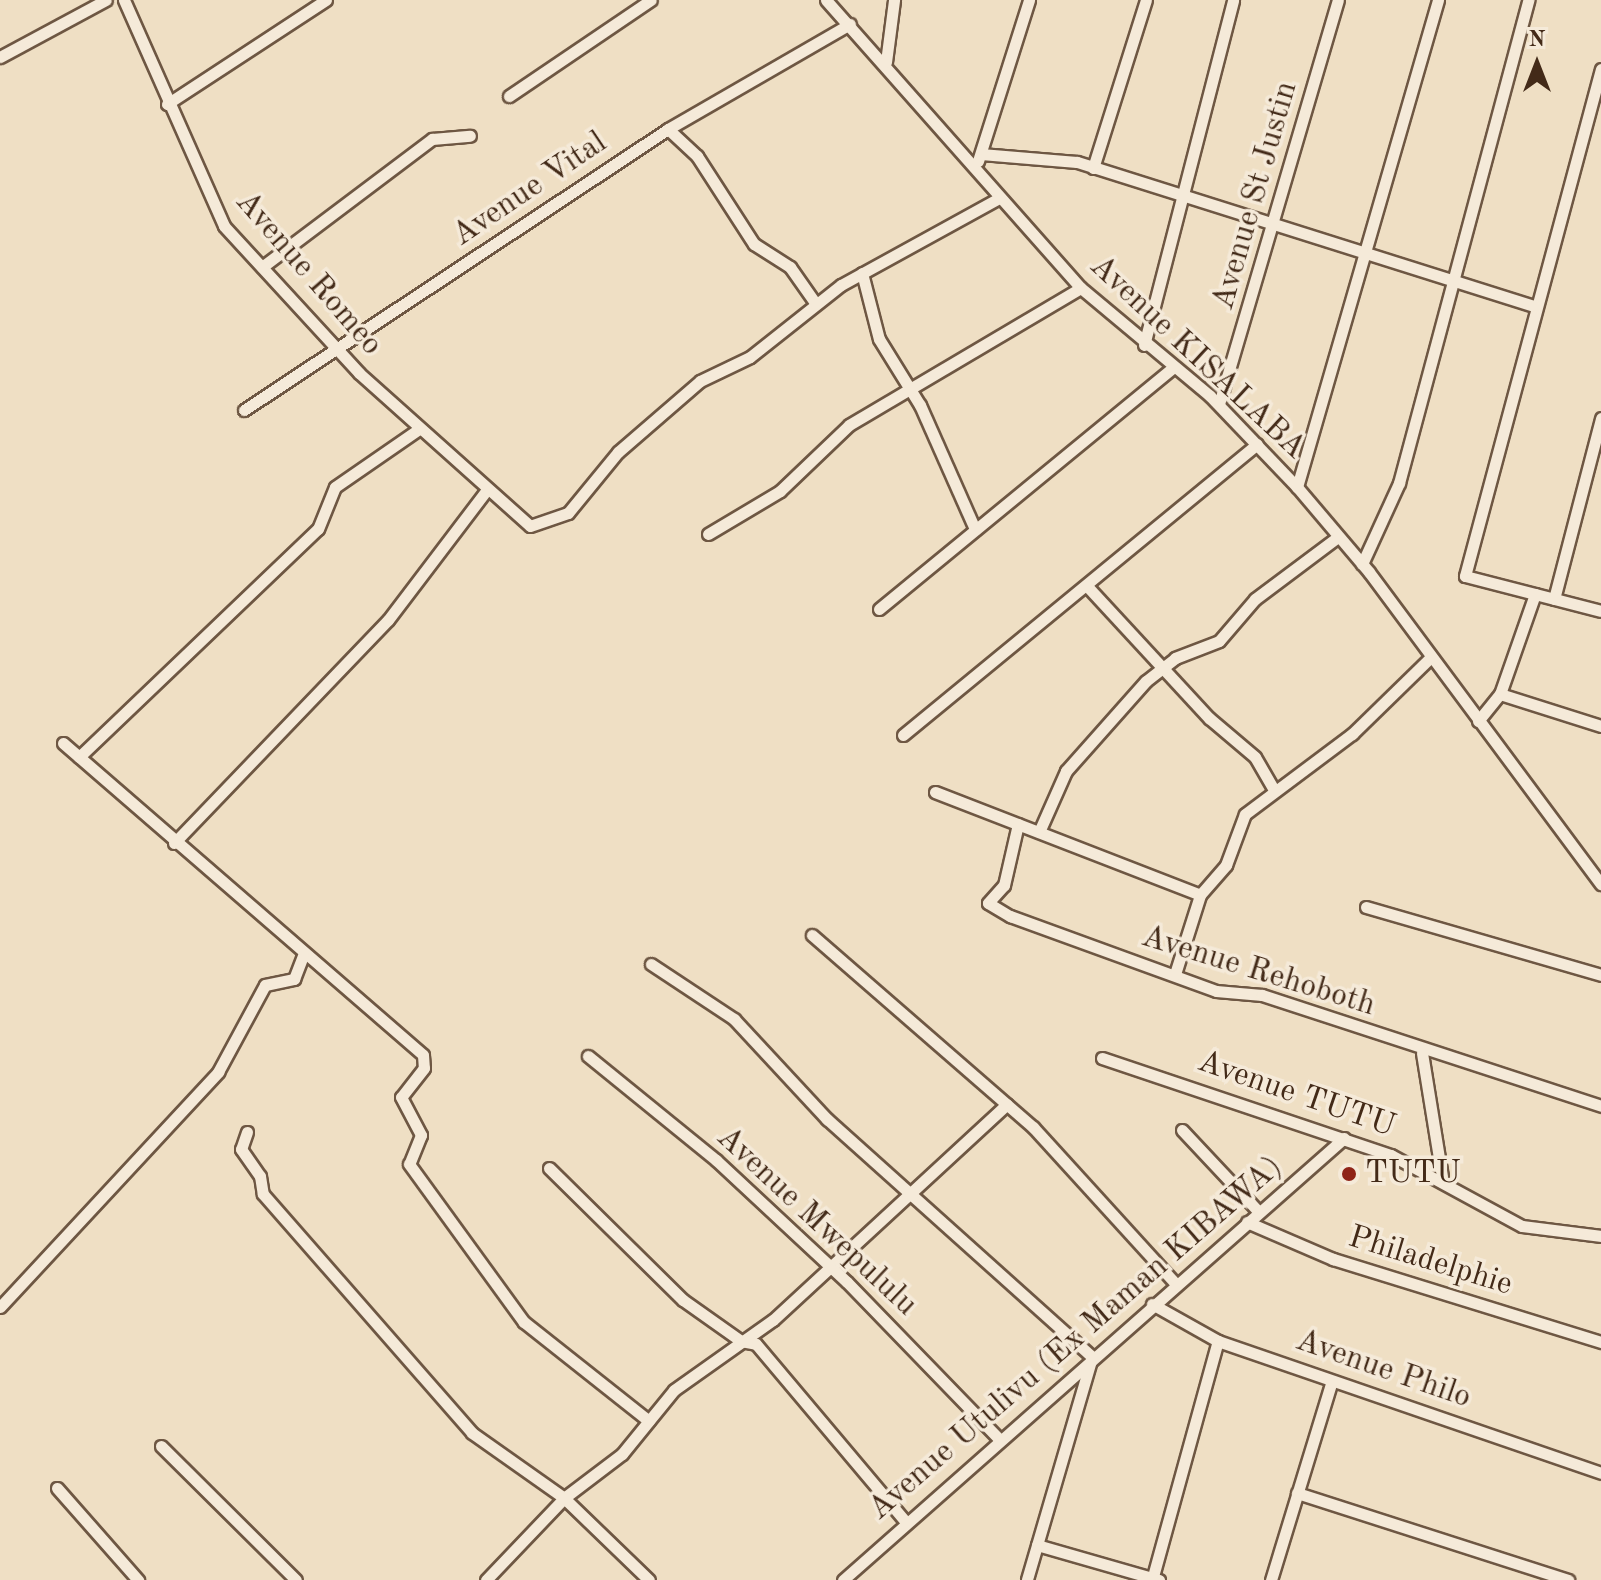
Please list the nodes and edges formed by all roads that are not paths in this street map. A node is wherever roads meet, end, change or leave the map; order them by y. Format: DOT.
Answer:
graph roads {
  1 [pos="106,0"];
  2 [pos="124,0"];
  3 [pos="326,0"];
  4 [pos="651,0"];
  5 [pos="826,0"];
  6 [pos="894,0"];
  7 [pos="1029,0"];
  8 [pos="1146,0"];
  9 [pos="1233,0"];
  10 [pos="1338,0"];
  11 [pos="1438,0"];
  12 [pos="1528,0"];
  13 [pos="850,24"];
  14 [pos="0,57"];
  15 [pos="886,63"];
  16 [pos="1601,69"];
  17 [pos="509,96"];
  18 [pos="167,104"];
  19 [pos="668,129"];
  20 [pos="470,136"];
  21 [pos="981,154"];
  22 [pos="1093,168"];
  23 [pos="975,169"];
  24 [pos="999,198"];
  25 [pos="1181,198"];
  26 [pos="1277,226"];
  27 [pos="1366,250"];
  28 [pos="262,267"];
  29 [pos="862,273"];
  30 [pos="1452,285"];
  31 [pos="1081,288"];
  32 [pos="816,304"];
  33 [pos="1536,307"];
  34 [pos="1144,345"];
  35 [pos="339,350"];
  36 [pos="1172,368"];
  37 [pos="909,387"];
  38 [pos="1219,404"];
  39 [pos="244,410"];
  40 [pos="1601,418"];
  41 [pos="419,429"];
  42 [pos="1257,444"];
  43 [pos="1297,487"];
  44 [pos="486,491"];
  45 [pos="975,529"];
  46 [pos="708,534"];
  47 [pos="1338,537"];
  48 [pos="1362,564"];
  49 [pos="1087,586"];
  50 [pos="1535,594"];
  51 [pos="1554,599"];
  52 [pos="879,609"];
  53 [pos="1601,611"];
  54 [pos="1431,657"];
  55 [pos="1164,670"];
  56 [pos="1500,694"];
  57 [pos="1478,721"];
  58 [pos="1601,726"];
  59 [pos="903,735"];
  60 [pos="63,743"];
  61 [pos="79,757"];
  62 [pos="1275,791"];
  63 [pos="935,792"];
  64 [pos="1018,824"];
  65 [pos="1039,832"];
  66 [pos="174,843"];
  67 [pos="1601,884"];
  68 [pos="1200,895"];
  69 [pos="1366,907"];
  70 [pos="812,935"];
  71 [pos="303,956"];
  72 [pos="651,964"];
  73 [pos="1175,974"];
  74 [pos="1601,975"];
  75 [pos="1422,1053"];
  76 [pos="588,1056"];
  77 [pos="1102,1058"];
  78 [pos="1007,1104"];
  79 [pos="1601,1106"];
  80 [pos="1182,1130"];
  81 [pos="247,1132"];
  82 [pos="1344,1138"];
  83 [pos="549,1168"];
  84 [pos="1442,1176"];
  85 [pos="912,1197"];
  86 [pos="1259,1212"];
  87 [pos="1247,1222"];
  88 [pos="1601,1236"];
  89 [pos="828,1270"];
  90 [pos="1174,1282"];
  91 [pos="1152,1304"];
  92 [pos="0,1307"];
  93 [pos="741,1341"];
  94 [pos="1218,1341"];
  95 [pos="1601,1342"];
  96 [pos="1092,1357"];
  97 [pos="1332,1381"];
  98 [pos="649,1421"];
  99 [pos="998,1438"];
  100 [pos="161,1446"];
  101 [pos="1601,1473"];
  102 [pos="57,1488"];
  103 [pos="1297,1493"];
  104 [pos="564,1498"];
  105 [pos="906,1522"];
  106 [pos="1037,1545"];
  107 [pos="1154,1579"];
  108 [pos="138,1580"];
  109 [pos="296,1580"];
  110 [pos="486,1580"];
  111 [pos="649,1580"];
  112 [pos="843,1580"];
  113 [pos="1027,1580"];
  114 [pos="1271,1580"];
  115 [pos="1568,1580"];
  1 -- 14 [label="street"];
  2 -- 18 [label="street, Avenue Romeo"];
  3 -- 18 [label="street"];
  4 -- 17 [label="street"];
  5 -- 13 [label="street, Avenue KISALABA"];
  6 -- 15 [label="street"];
  7 -- 21 [label="street"];
  8 -- 22 [label="street"];
  9 -- 25 [label="street"];
  10 -- 26 [label="street, Avenue St Justin"];
  11 -- 27 [label="street"];
  12 -- 30 [label="street"];
  13 -- 15 [label="street, Avenue KISALABA"];
  13 -- 19 [label="street, Avenue Vital"];
  15 -- 23 [label="street, Avenue KISALABA"];
  16 -- 33 [label="street"];
  18 -- 28 [label="street, Avenue Romeo"];
  19 -- 32 [label="street"];
  19 -- 35 [label="street, Avenue Vital"];
  20 -- 28 [label="street"];
  21 -- 22 [label="street"];
  21 -- 23 [label="street"];
  22 -- 25 [label="street"];
  23 -- 24 [label="street, Avenue KISALABA"];
  24 -- 29 [label="street"];
  24 -- 31 [label="street, Avenue KISALABA"];
  25 -- 26 [label="street"];
  25 -- 34 [label="street"];
  26 -- 27 [label="street"];
  26 -- 38 [label="street, Avenue St Justin"];
  27 -- 30 [label="street"];
  27 -- 43 [label="street"];
  28 -- 35 [label="street, Avenue Romeo"];
  29 -- 32 [label="street"];
  29 -- 37 [label="street"];
  30 -- 33 [label="street"];
  30 -- 48 [label="street"];
  31 -- 34 [label="street, Avenue KISALABA"];
  31 -- 37 [label="street"];
  32 -- 44 [label="street, Avenue Romeo"];
  33 -- 50 [label="street"];
  34 -- 36 [label="street, Avenue KISALABA"];
  35 -- 39 [label="street, Avenue Vital"];
  35 -- 41 [label="street, Avenue Romeo"];
  36 -- 38 [label="street, Avenue KISALABA"];
  36 -- 45 [label="street"];
  37 -- 45 [label="street"];
  37 -- 46 [label="street"];
  38 -- 42 [label="street, Avenue KISALABA"];
  40 -- 51 [label="street"];
  41 -- 44 [label="street, Avenue Romeo"];
  41 -- 61 [label="street"];
  42 -- 43 [label="street, Avenue KISALABA"];
  42 -- 49 [label="street"];
  43 -- 47 [label="street, Avenue KISALABA"];
  44 -- 66 [label="street"];
  45 -- 52 [label="street"];
  47 -- 48 [label="street, Avenue KISALABA"];
  47 -- 55 [label="street"];
  48 -- 54 [label="street, Avenue KISALABA"];
  49 -- 55 [label="street"];
  49 -- 59 [label="street"];
  50 -- 51 [label="street"];
  50 -- 56 [label="street"];
  51 -- 53 [label="street"];
  54 -- 57 [label="street, Avenue KISALABA"];
  54 -- 62 [label="street"];
  55 -- 62 [label="street"];
  55 -- 65 [label="street"];
  56 -- 57 [label="street"];
  56 -- 58 [label="street"];
  57 -- 67 [label="street, Avenue KISALABA"];
  60 -- 61 [label="street"];
  61 -- 66 [label="street"];
  62 -- 68 [label="street"];
  63 -- 64 [label="street"];
  64 -- 65 [label="street"];
  64 -- 73 [label="street, Avenue Rehoboth"];
  65 -- 68 [label="street"];
  66 -- 71 [label="street"];
  68 -- 73 [label="street"];
  69 -- 74 [label="street"];
  70 -- 78 [label="street"];
  71 -- 92 [label="street"];
  71 -- 98 [label="street"];
  72 -- 85 [label="street"];
  73 -- 75 [label="street, Avenue Rehoboth"];
  75 -- 79 [label="street, Avenue Rehoboth"];
  75 -- 84 [label="street"];
  76 -- 89 [label="street, Avenue Mwepululu"];
  77 -- 82 [label="street, Avenue TUTU"];
  78 -- 85 [label="street"];
  78 -- 90 [label="street"];
  80 -- 86 [label="street"];
  81 -- 104 [label="street"];
  82 -- 84 [label="street, Avenue TUTU"];
  82 -- 86 [label="street, Avenue Utulivu (Ex Maman KIBAWA)"];
  83 -- 93 [label="street"];
  84 -- 88 [label="street, Avenue TUTU"];
  85 -- 89 [label="street"];
  85 -- 96 [label="street"];
  86 -- 87 [label="street, Avenue Utulivu (Ex Maman KIBAWA)"];
  87 -- 90 [label="street, Avenue Utulivu (Ex Maman KIBAWA)"];
  87 -- 95 [label="street, Philadelphie"];
  89 -- 93 [label="street"];
  89 -- 99 [label="street, Avenue Mwepululu"];
  90 -- 91 [label="street, Avenue Utulivu (Ex Maman KIBAWA)"];
  91 -- 94 [label="street, Avenue Philo"];
  91 -- 96 [label="street, Avenue Utulivu (Ex Maman KIBAWA)"];
  93 -- 98 [label="street"];
  93 -- 105 [label="street"];
  94 -- 97 [label="street, Avenue Philo"];
  94 -- 107 [label="street"];
  96 -- 99 [label="street, Avenue Utulivu (Ex Maman KIBAWA)"];
  96 -- 106 [label="street"];
  97 -- 101 [label="street, Avenue Philo"];
  97 -- 103 [label="street"];
  98 -- 104 [label="street"];
  99 -- 105 [label="street, Avenue Utulivu (Ex Maman KIBAWA)"];
  100 -- 109 [label="street"];
  102 -- 108 [label="street"];
  103 -- 114 [label="street"];
  103 -- 115 [label="street"];
  104 -- 110 [label="street"];
  104 -- 111 [label="street"];
  105 -- 112 [label="street, Avenue Utulivu (Ex Maman KIBAWA)"];
  106 -- 107 [label="street"];
  106 -- 113 [label="street"];
}
